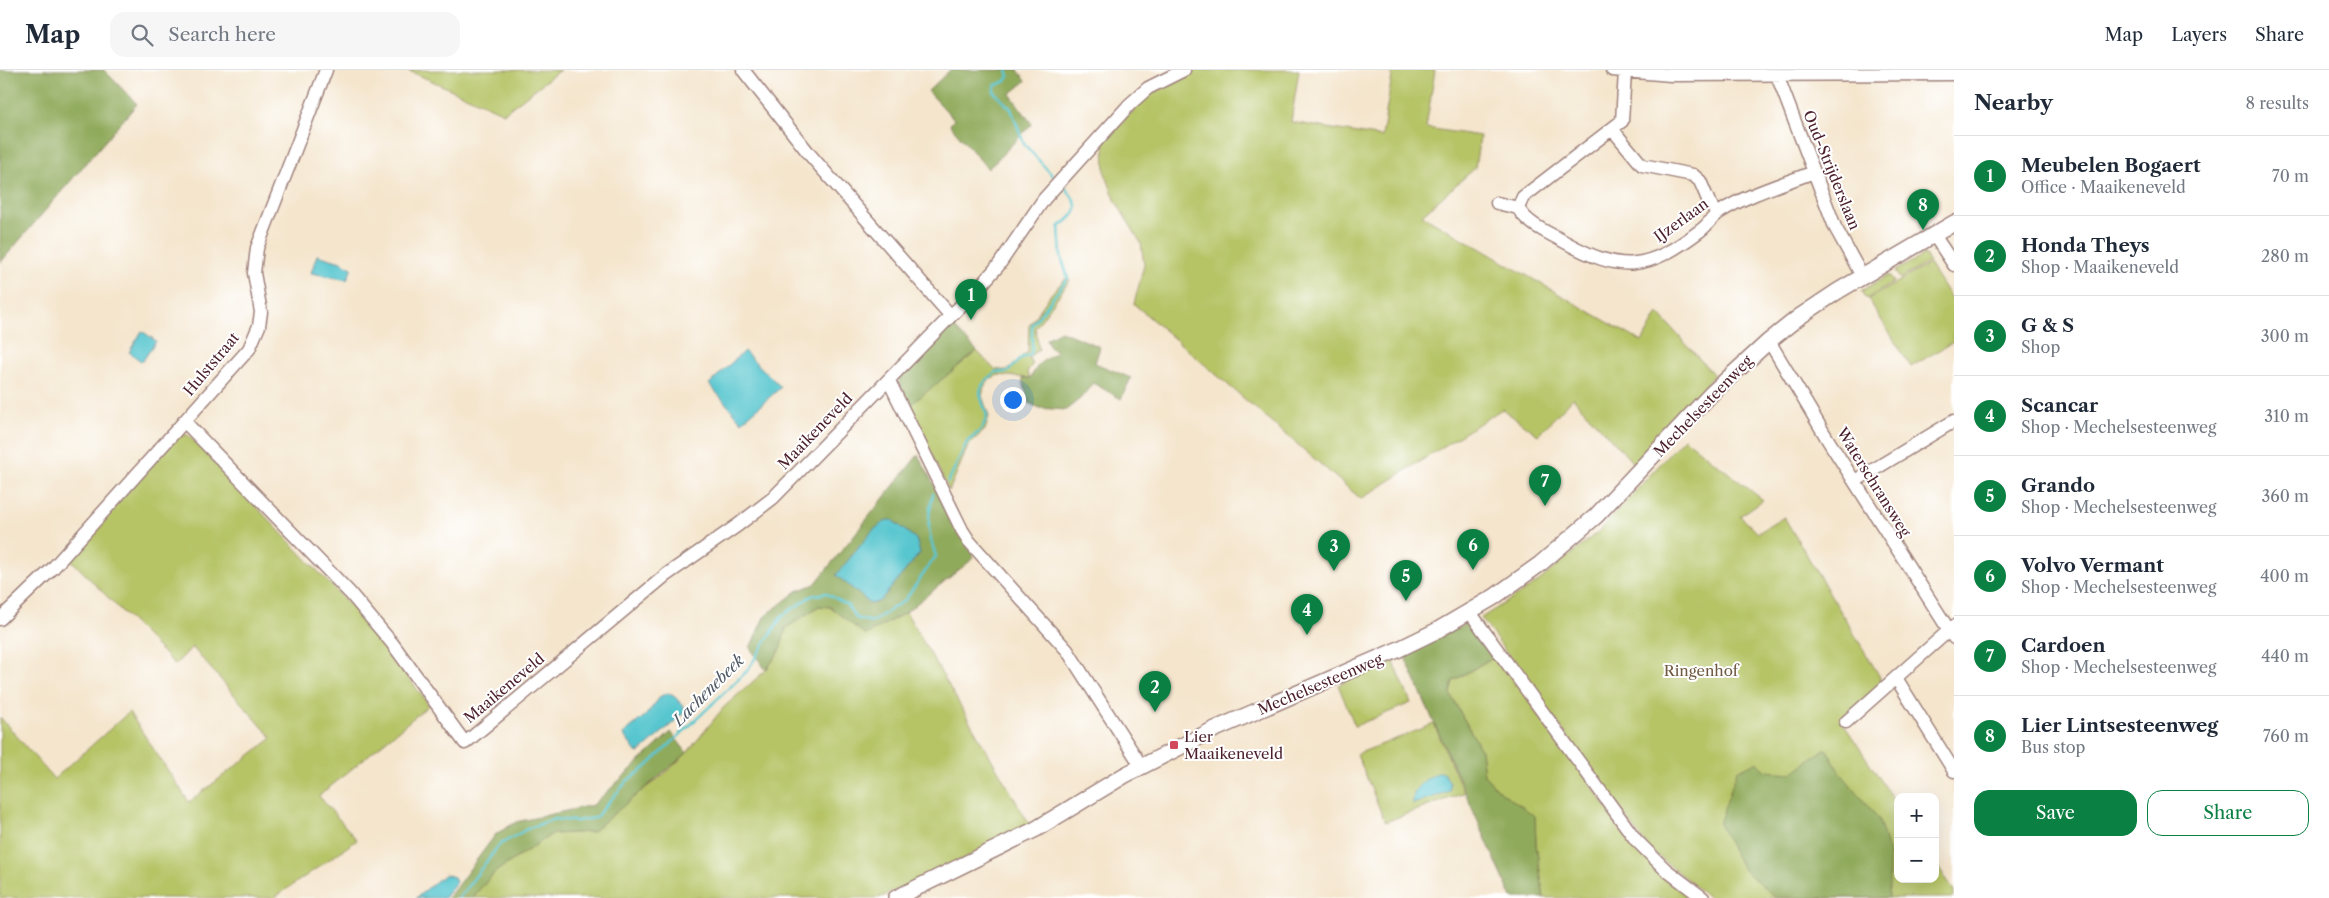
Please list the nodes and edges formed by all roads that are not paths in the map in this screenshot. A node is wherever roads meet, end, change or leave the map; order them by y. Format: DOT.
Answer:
graph roads {
  1 [pos="326,70"];
  2 [pos="743,70"];
  3 [pos="1184,70"];
  4 [pos="1612,70"];
  5 [pos="1625,72"];
  6 [pos="1954,74"];
  7 [pos="1777,75"];
  8 [pos="1612,129"];
  9 [pos="1814,172"];
  10 [pos="1497,202"];
  11 [pos="1518,208"];
  12 [pos="1717,213"];
  13 [pos="1954,223"];
  14 [pos="1934,235"];
  15 [pos="1954,265"];
  16 [pos="1862,276"];
  17 [pos="950,315"];
  18 [pos="1769,341"];
  19 [pos="889,381"];
  20 [pos="184,421"];
  21 [pos="1954,421"];
  22 [pos="1855,481"];
  23 [pos="1469,610"];
  24 [pos="0,619"];
  25 [pos="1952,632"];
  26 [pos="1896,678"];
  27 [pos="1846,722"];
  28 [pos="1142,767"];
  29 [pos="1954,770"];
  30 [pos="896,898"];
  31 [pos="914,898"];
  32 [pos="1703,898"];
  1 -- 20 [label="street, Hulststraat"];
  2 -- 17 [label="street"];
  3 -- 17 [label="street, Maaikeneveld"];
  4 -- 5 [label="street"];
  5 -- 7 [label="street"];
  5 -- 8 [label="street"];
  6 -- 7 [label="street"];
  7 -- 9 [label="street, Oud-Strijderslaan"];
  8 -- 11 [label="street"];
  8 -- 12 [label="street"];
  9 -- 12 [label="street, IJzerlaan"];
  9 -- 16 [label="street, Oud-Strijderslaan"];
  10 -- 11 [label="street, IJzerlaan"];
  11 -- 12 [label="street, IJzerlaan"];
  13 -- 14 [label="main road, Mechelsesteenweg"];
  14 -- 15 [label="street"];
  14 -- 16 [label="main road, Mechelsesteenweg"];
  16 -- 18 [label="main road, Mechelsesteenweg"];
  17 -- 19 [label="street, Maaikeneveld"];
  18 -- 22 [label="street, Waterschransweg"];
  18 -- 23 [label="main road, Mechelsesteenweg"];
  19 -- 20 [label="street, Maaikeneveld"];
  19 -- 28 [label="street"];
  20 -- 24 [label="street, Hulststraat"];
  21 -- 22 [label="street"];
  22 -- 25 [label="street, Waterschransweg"];
  23 -- 28 [label="main road, Mechelsesteenweg"];
  23 -- 32 [label="street"];
  25 -- 26 [label="street"];
  26 -- 27 [label="street"];
  26 -- 29 [label="street"];
  28 -- 30 [label="main road, Mechelsesteenweg"];
  28 -- 31 [label="main road, Mechelsesteenweg"];
}
